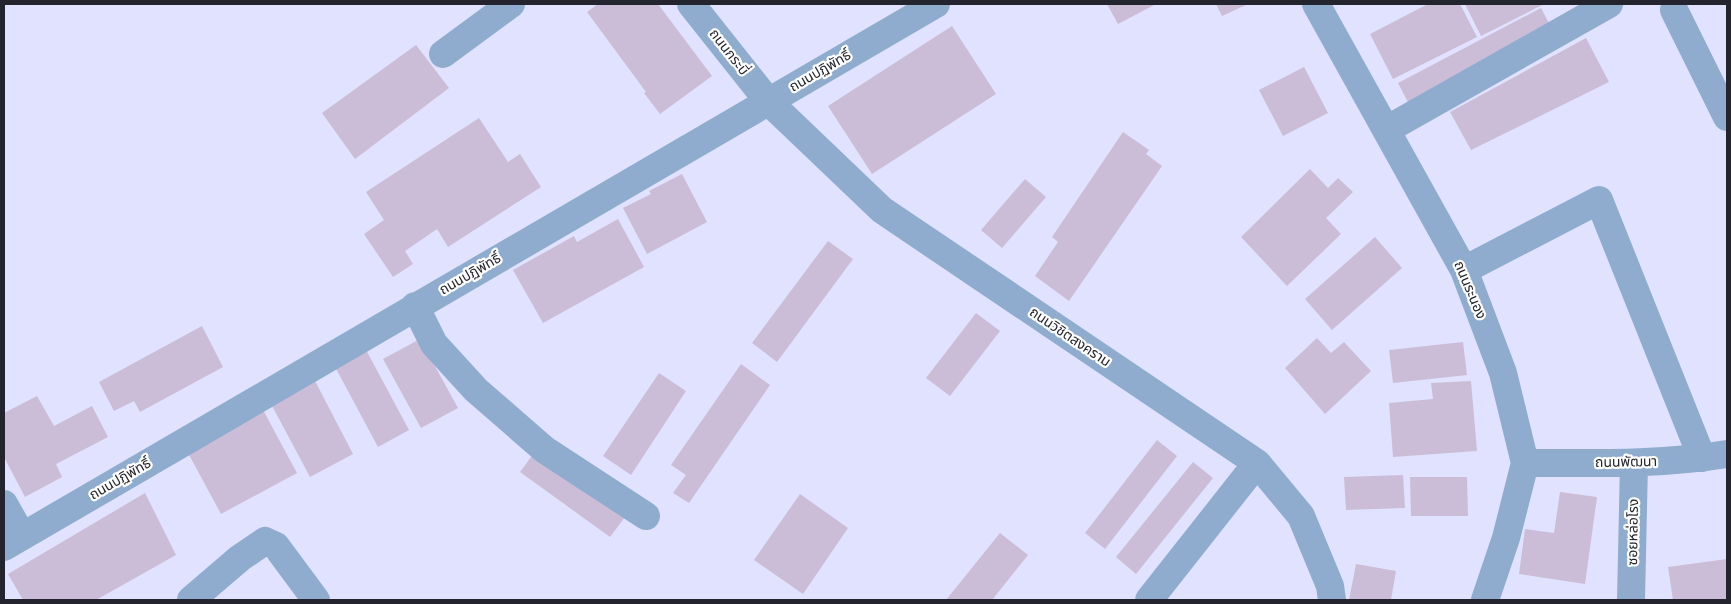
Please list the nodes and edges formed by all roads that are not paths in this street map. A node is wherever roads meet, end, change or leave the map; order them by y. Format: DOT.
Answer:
graph roads {
  1 [pos="511,4"];
  2 [pos="691,4"];
  3 [pos="936,4"];
  4 [pos="1316,4"];
  5 [pos="1609,4"];
  6 [pos="1674,10"];
  7 [pos="443,54"];
  8 [pos="768,101"];
  9 [pos="1727,117"];
  10 [pos="1386,130"];
  11 [pos="1464,270"];
  12 [pos="415,306"];
  13 [pos="1715,456"];
  14 [pos="1525,462"];
  15 [pos="1257,463"];
  16 [pos="1634,463"];
  17 [pos="4,504"];
  18 [pos="646,516"];
  19 [pos="13,541"];
  20 [pos="191,600"];
  21 [pos="316,600"];
  22 [pos="1149,600"];
  23 [pos="1332,600"];
  24 [pos="1485,600"];
  25 [pos="1631,600"];
  1 -- 7 [label="street"];
  2 -- 8 [label="street, ถนนกระบี่"];
  3 -- 8 [label="street, ถนนปฏิพัทธิ์"];
  4 -- 10 [label="street, ถนนระนอง"];
  5 -- 10 [label="street"];
  6 -- 9 [label="street"];
  8 -- 12 [label="street, ถนนปฏิพัทธิ์"];
  8 -- 15 [label="street, ถนนวิชิตสงคราม"];
  10 -- 11 [label="street, ถนนระนอง"];
  11 -- 13 [label="street"];
  11 -- 14 [label="street, ถนนระนอง"];
  12 -- 18 [label="street"];
  12 -- 19 [label="street, ถนนปฏิพัทธิ์"];
  13 -- 16 [label="street, ถนนพัฒนา"];
  14 -- 16 [label="street, ถนนพัฒนา"];
  14 -- 24 [label="street, ถนนระนอง"];
  15 -- 22 [label="street"];
  15 -- 23 [label="street, ถนนวิชิตสงคราม"];
  16 -- 25 [label="street, ซอยหล่อโรง"];
  17 -- 19 [label="street"];
  20 -- 21 [label="street"];
}
